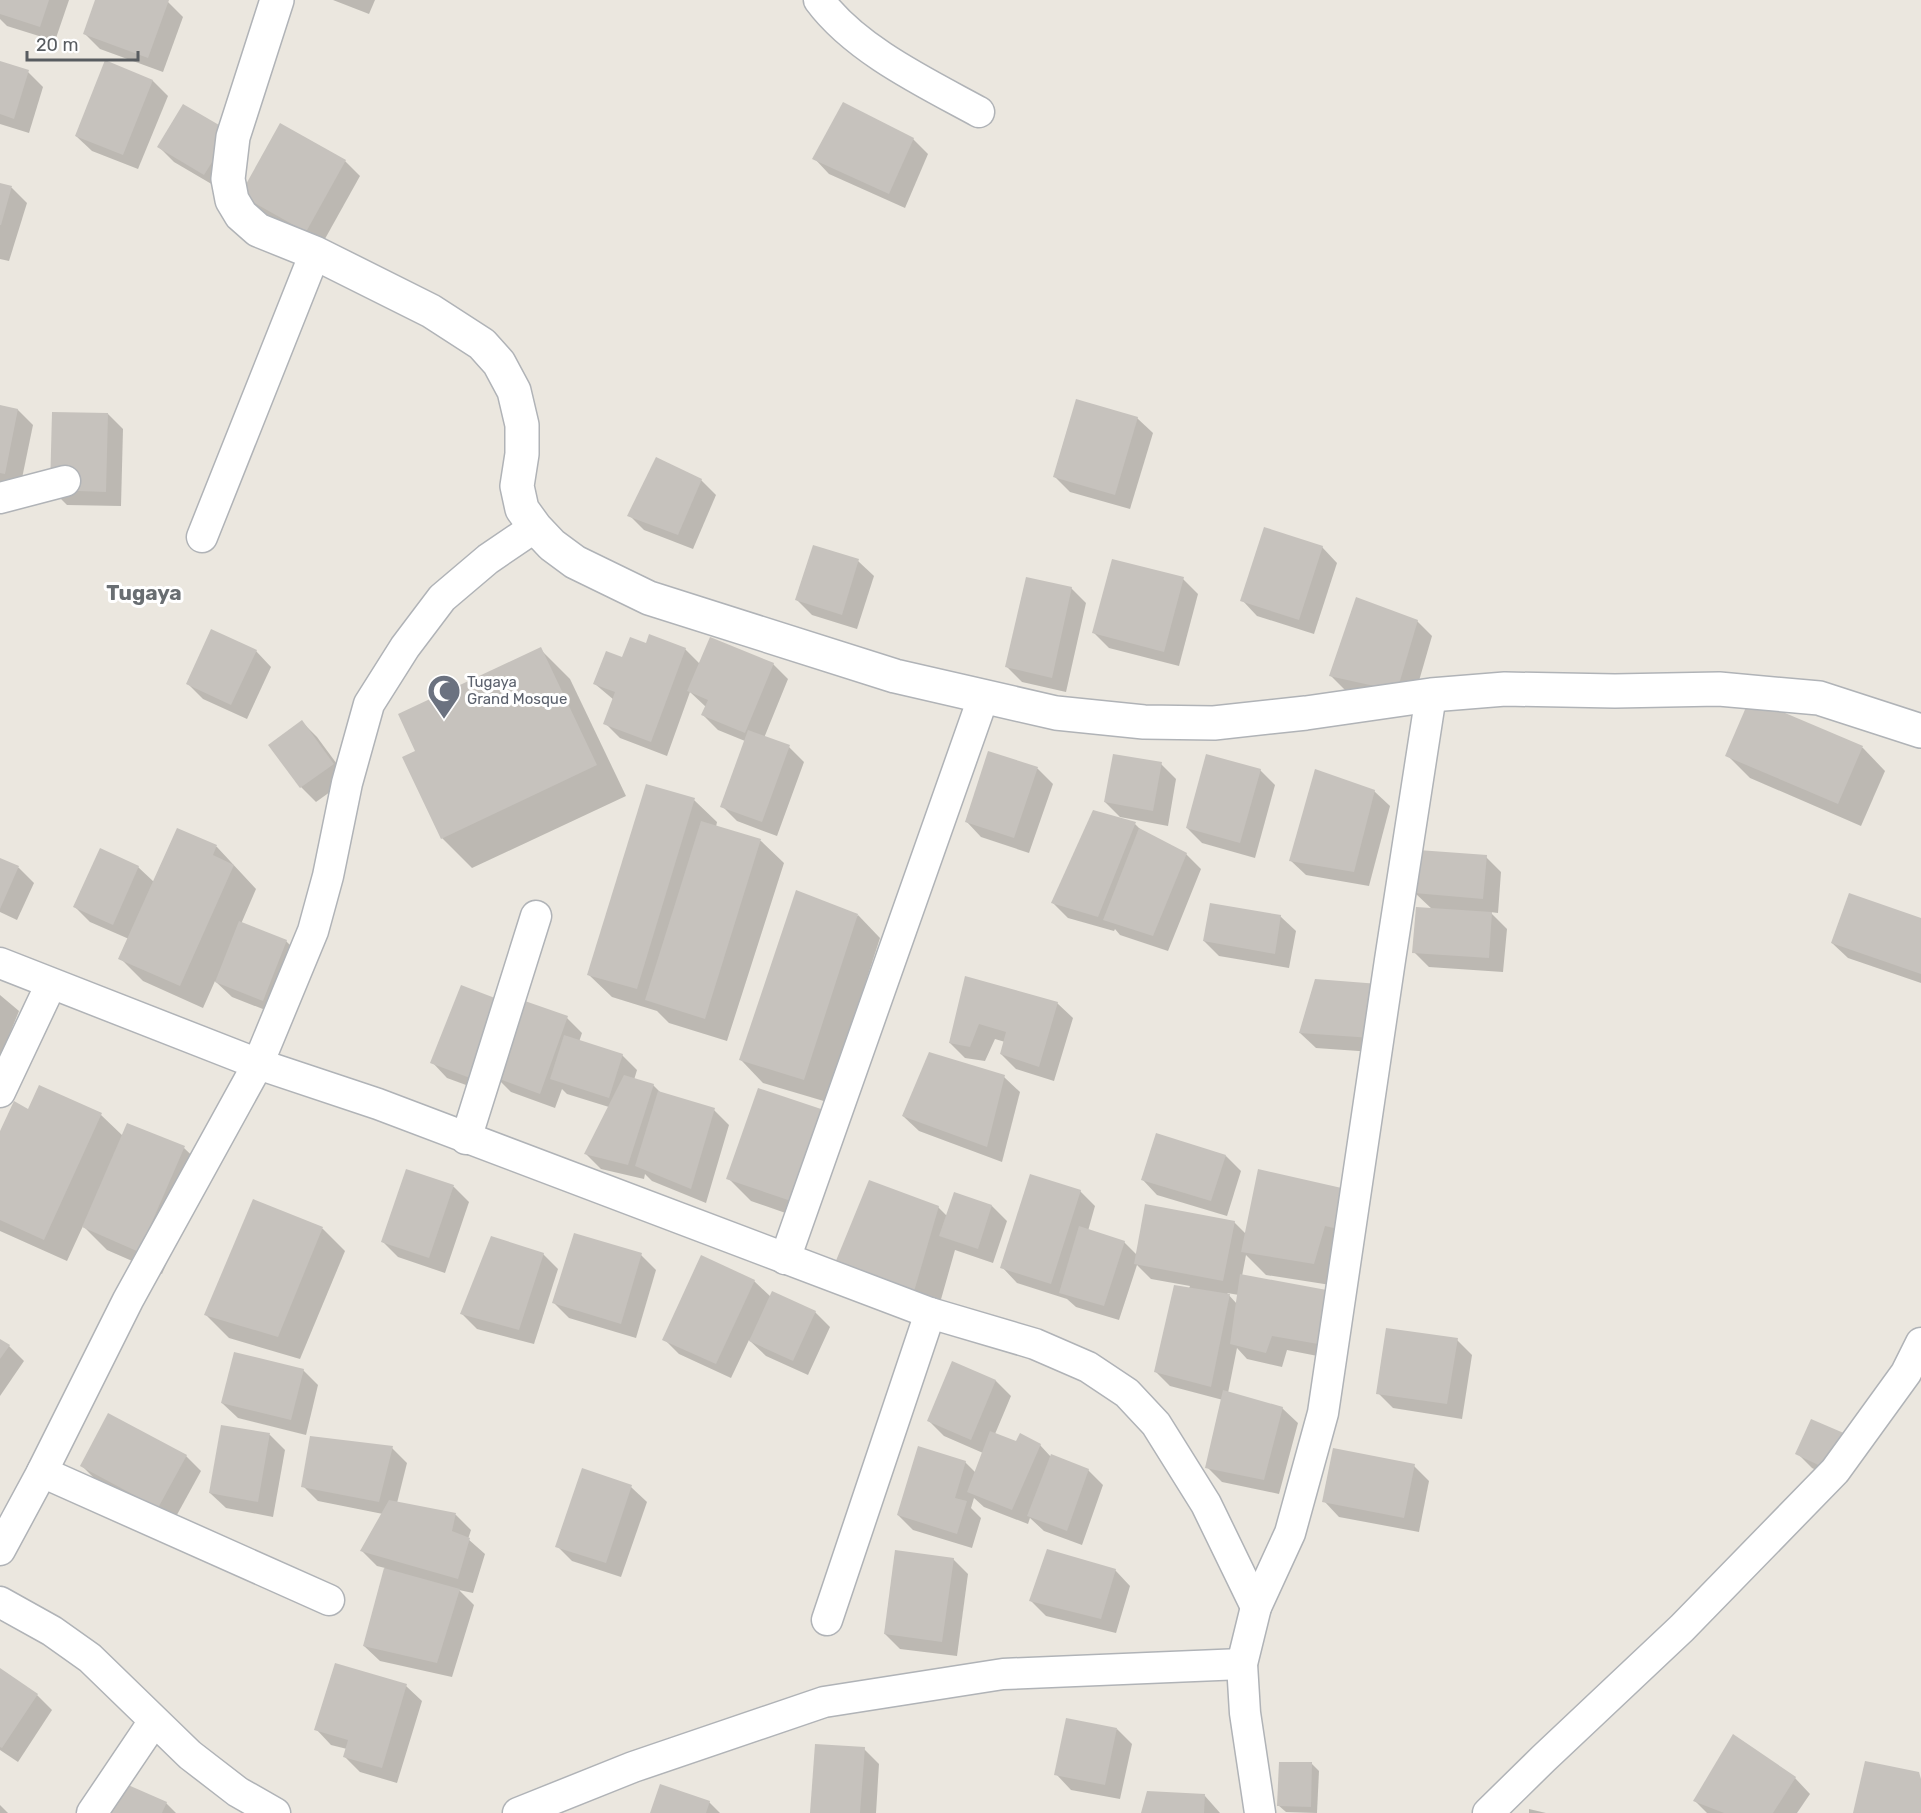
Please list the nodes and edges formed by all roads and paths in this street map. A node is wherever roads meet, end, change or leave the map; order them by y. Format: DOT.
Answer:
graph roads {
  1 [pos="277,0"];
  2 [pos="819,0"];
  3 [pos="979,112"];
  4 [pos="315,253"];
  5 [pos="64,481"];
  6 [pos="0,498"];
  7 [pos="535,527"];
  8 [pos="202,537"];
  9 [pos="1431,695"];
  10 [pos="984,698"];
  11 [pos="1921,731"];
  12 [pos="536,916"];
  13 [pos="0,963"];
  14 [pos="51,984"];
  15 [pos="258,1064"];
  16 [pos="0,1092"];
  17 [pos="466,1138"];
  18 [pos="785,1259"];
  19 [pos="930,1313"];
  20 [pos="1921,1343"];
  21 [pos="42,1472"];
  22 [pos="0,1550"];
  23 [pos="329,1600"];
  24 [pos="0,1602"];
  25 [pos="1256,1607"];
  26 [pos="828,1620"];
  27 [pos="1242,1664"];
  28 [pos="154,1721"];
  29 [pos="92,1813"];
  30 [pos="275,1813"];
  31 [pos="518,1813"];
  32 [pos="1260,1813"];
  33 [pos="1488,1813"];
  1 -- 4 [label="street"];
  2 -- 3 [label="street"];
  4 -- 7 [label="street"];
  4 -- 8 [label="street"];
  5 -- 6 [label="street"];
  7 -- 10 [label="street"];
  7 -- 15 [label="street"];
  9 -- 10 [label="street"];
  9 -- 11 [label="street"];
  9 -- 25 [label="street"];
  10 -- 18 [label="street"];
  12 -- 17 [label="street"];
  13 -- 14 [label="street"];
  14 -- 15 [label="street"];
  14 -- 16 [label="street"];
  15 -- 17 [label="street"];
  15 -- 21 [label="street"];
  17 -- 18 [label="street"];
  18 -- 19 [label="street"];
  19 -- 25 [label="street"];
  19 -- 26 [label="street"];
  20 -- 33 [label="street"];
  21 -- 22 [label="street"];
  21 -- 23 [label="street"];
  24 -- 28 [label="street"];
  25 -- 27 [label="street"];
  27 -- 31 [label="street"];
  27 -- 32 [label="street"];
  28 -- 29 [label="street"];
  28 -- 30 [label="street"];
}
